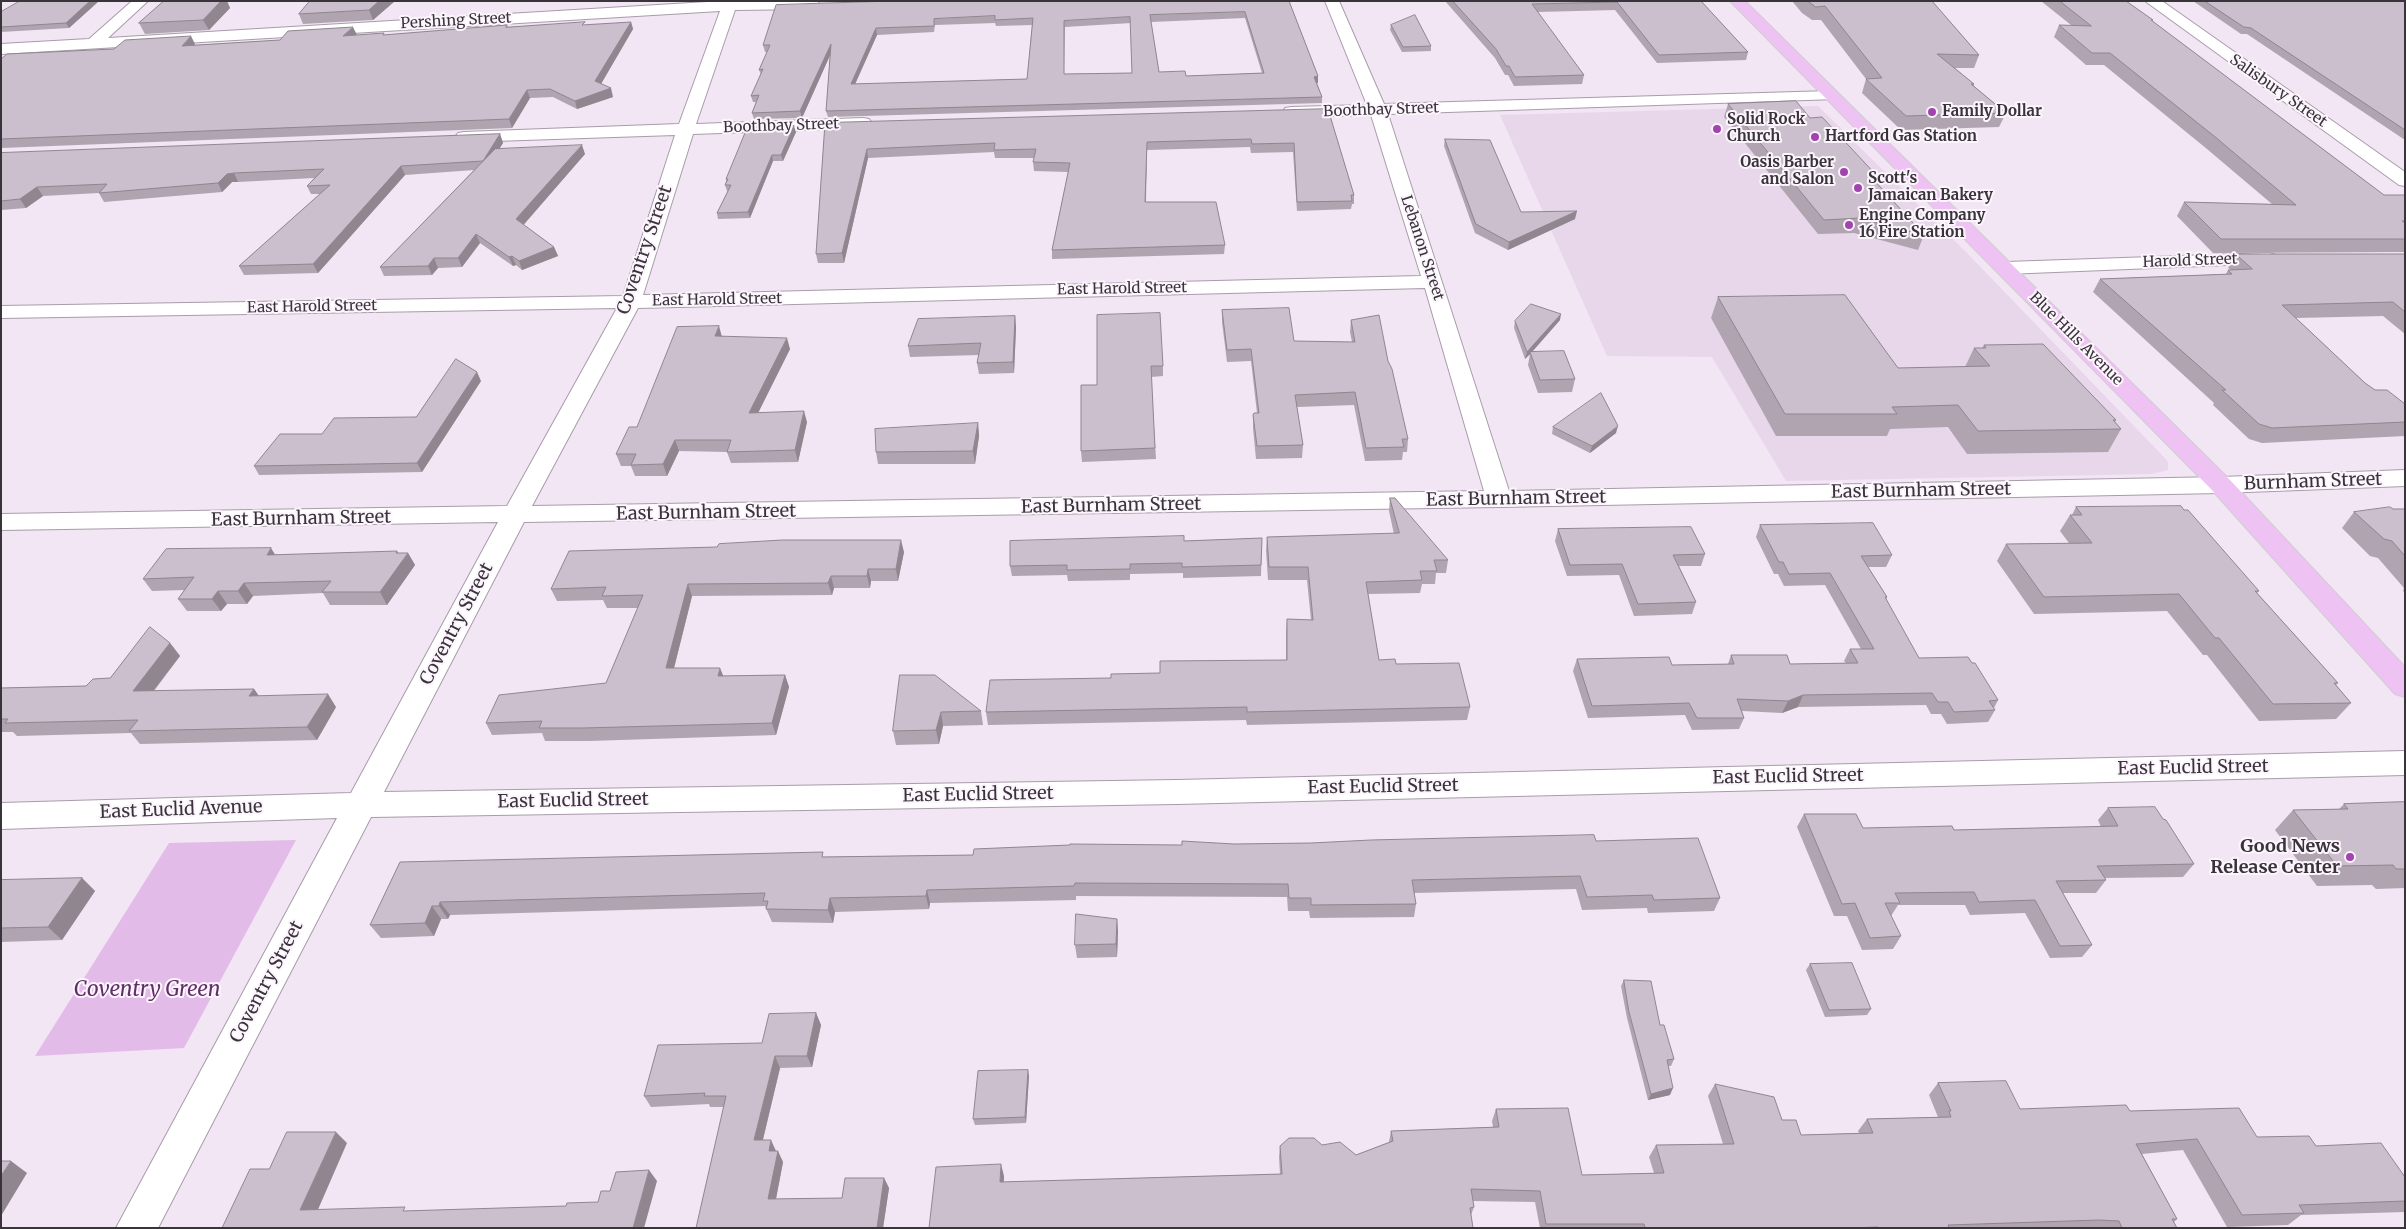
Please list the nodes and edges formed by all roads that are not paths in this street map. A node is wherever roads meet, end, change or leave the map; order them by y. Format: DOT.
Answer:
graph roads {
  1 [pos="140,1"];
  2 [pos="1332,1"];
  3 [pos="1737,1"];
  4 [pos="2152,1"];
  5 [pos="730,4"];
  6 [pos="825,4"];
  7 [pos="426,11"];
  8 [pos="412,24"];
  9 [pos="95,42"];
  10 [pos="1,49"];
  11 [pos="1832,96"];
  12 [pos="1378,110"];
  13 [pos="1274,113"];
  14 [pos="879,123"];
  15 [pos="686,128"];
  16 [pos="446,138"];
  17 [pos="2405,181"];
  18 [pos="2285,259"];
  19 [pos="2006,268"];
  20 [pos="1433,282"];
  21 [pos="631,302"];
  22 [pos="1,312"];
  23 [pos="2405,478"];
  24 [pos="2221,486"];
  25 [pos="1499,499"];
  26 [pos="514,516"];
  27 [pos="1,522"];
  28 [pos="2405,686"];
  29 [pos="2405,763"];
  30 [pos="361,805"];
  31 [pos="1,816"];
  32 [pos="136,1228"];
  1 -- 9 [label="street"];
  2 -- 12 [label="street, Lebanon Street"];
  3 -- 11 [label="main road, Blue Hills Avenue"];
  4 -- 17 [label="street, Salisbury Street"];
  5 -- 6 [label="street, Pershing Street"];
  5 -- 8 [label="street, Pershing Street"];
  5 -- 15 [label="street, Coventry Street"];
  7 -- 8 [label="street"];
  8 -- 9 [label="street, Pershing Street"];
  9 -- 10 [label="street, Pershing Street"];
  11 -- 12 [label="street, Boothbay Street"];
  11 -- 19 [label="main road, Blue Hills Avenue"];
  12 -- 13 [label="street, Boothbay Street"];
  12 -- 20 [label="street, Lebanon Street"];
  14 -- 15 [label="street, Boothbay Street"];
  15 -- 16 [label="street, Boothbay Street"];
  15 -- 21 [label="street, Coventry Street"];
  18 -- 19 [label="street, Harold Street"];
  19 -- 24 [label="main road, Blue Hills Avenue"];
  20 -- 21 [label="street, East Harold Street"];
  20 -- 25 [label="street, Lebanon Street"];
  21 -- 22 [label="street, East Harold Street"];
  21 -- 26 [label="street, Coventry Street"];
  23 -- 24 [label="street, Burnham Street"];
  24 -- 25 [label="street, East Burnham Street"];
  24 -- 28 [label="main road, Blue Hills Avenue"];
  25 -- 26 [label="street, East Burnham Street"];
  26 -- 27 [label="street, East Burnham Street"];
  26 -- 30 [label="street, Coventry Street"];
  29 -- 30 [label="street, East Euclid Street"];
  30 -- 31 [label="street, East Euclid Avenue"];
  30 -- 32 [label="street, Coventry Street"];
}
